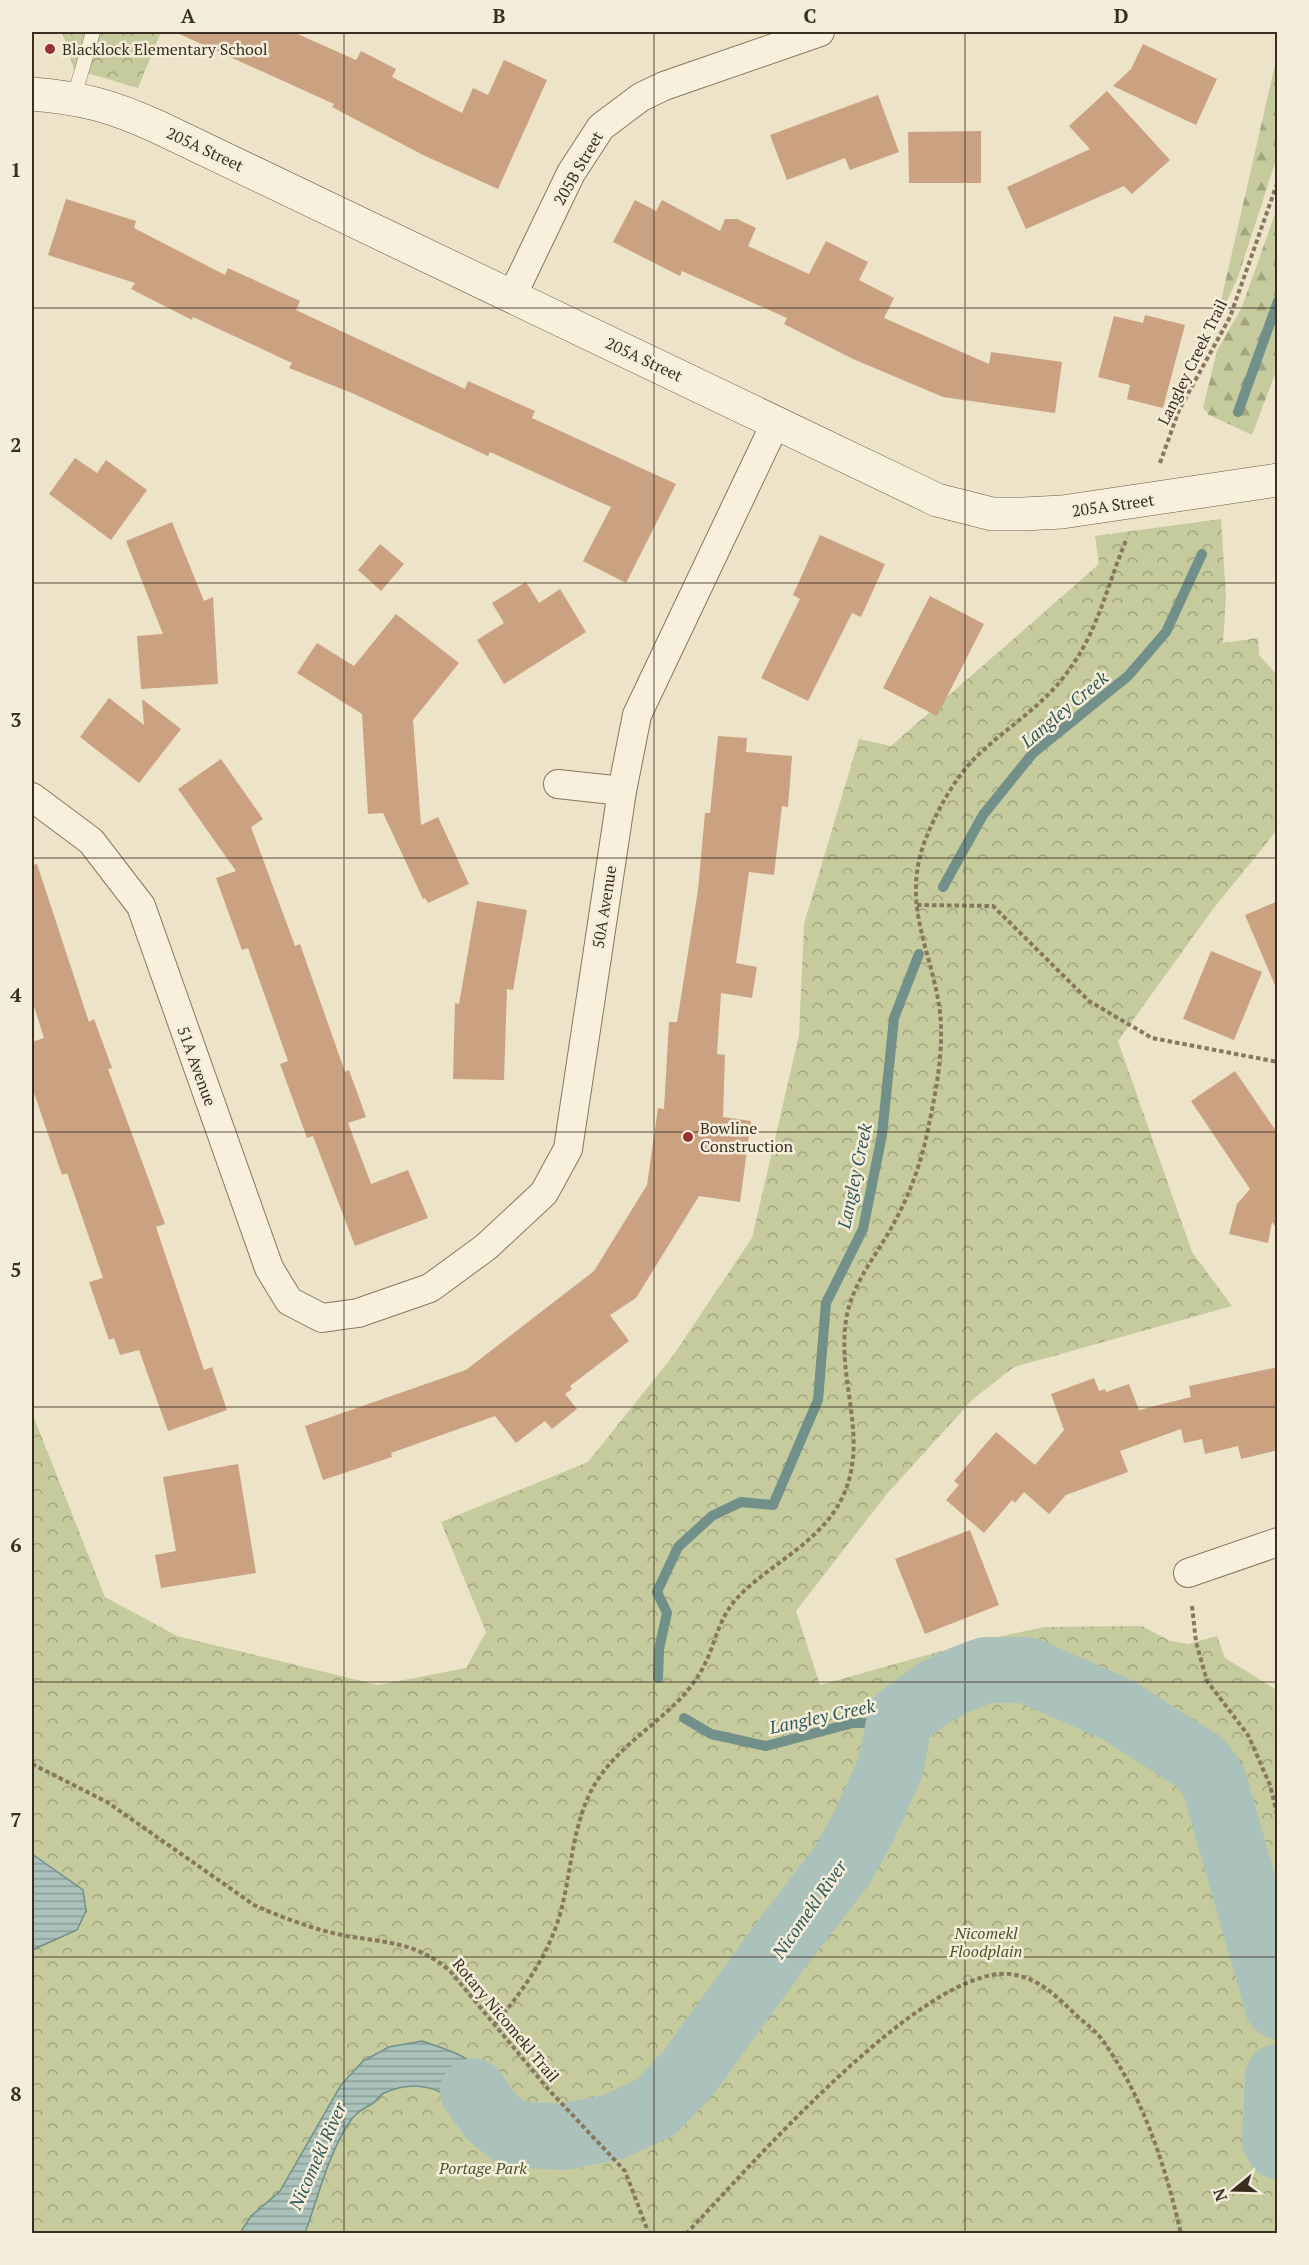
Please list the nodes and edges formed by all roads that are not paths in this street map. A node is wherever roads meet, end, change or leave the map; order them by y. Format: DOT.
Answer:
graph roads {
  1 [pos="93,32"];
  2 [pos="820,32"];
  3 [pos="32,94"];
  4 [pos="74,97"];
  5 [pos="512,296"];
  6 [pos="776,422"];
  7 [pos="1278,480"];
  8 [pos="558,784"];
  9 [pos="622,791"];
  10 [pos="32,797"];
  11 [pos="357,1313"];
  12 [pos="1278,1542"];
  13 [pos="1188,1573"];
  1 -- 4 [label="lane"];
  2 -- 5 [label="street, 205B Street"];
  3 -- 4 [label="street, 205A Street"];
  4 -- 5 [label="street, 205A Street"];
  5 -- 6 [label="street, 205A Street"];
  6 -- 7 [label="street, 205A Street"];
  6 -- 9 [label="street, 50A Avenue"];
  8 -- 9 [label="street"];
  9 -- 11 [label="street, 50A Avenue"];
  10 -- 11 [label="street, 51A Avenue"];
  12 -- 13 [label="street"];
}
